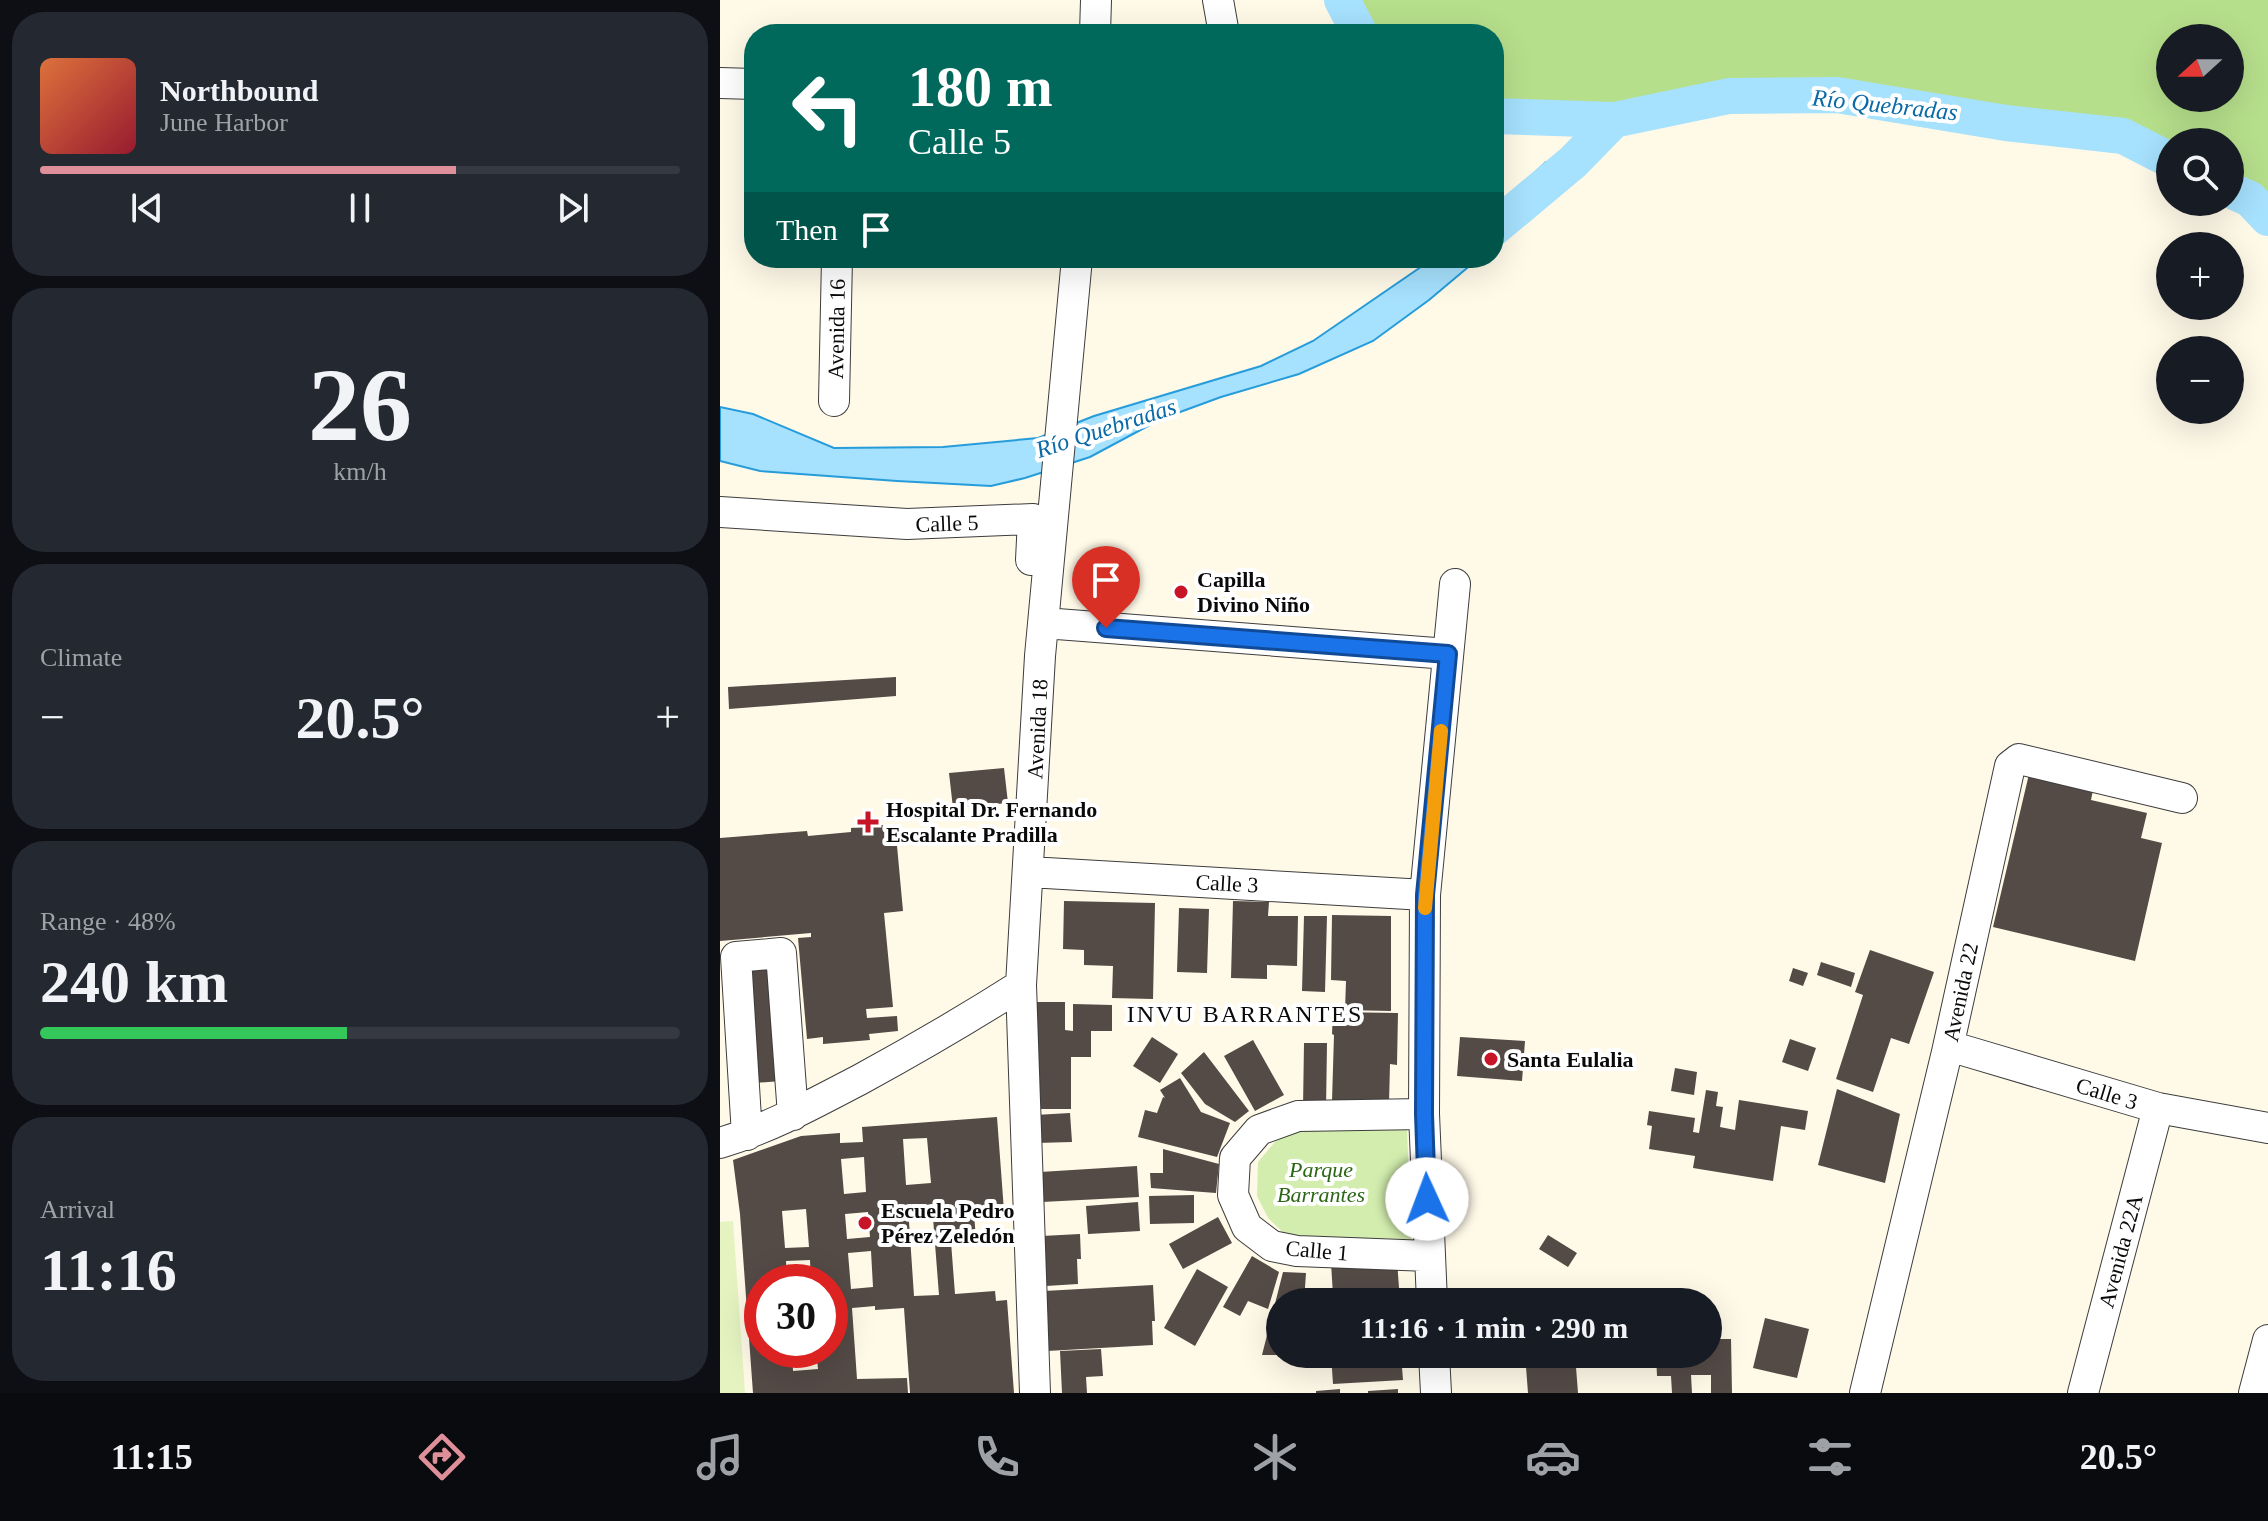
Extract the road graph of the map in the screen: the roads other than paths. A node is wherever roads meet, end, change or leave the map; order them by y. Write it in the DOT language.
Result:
graph roads {
  1 [pos="1096,0"];
  2 [pos="1218,0"];
  3 [pos="1095,24"];
  4 [pos="1222,24"];
  5 [pos="720,83"];
  6 [pos="744,84"];
  7 [pos="837,268"];
  8 [pos="1076,268"];
  9 [pos="834,401"];
  10 [pos="720,512"];
  11 [pos="1455,584"];
  12 [pos="1044,623"];
  13 [pos="1448,654"];
  14 [pos="1040,656"];
  15 [pos="2182,798"];
  16 [pos="1029,872"];
  17 [pos="1425,895"];
  18 [pos="1021,985"];
  19 [pos="1949,1046"];
  20 [pos="2158,1108"];
  21 [pos="1424,1114"];
  22 [pos="793,1115"];
  23 [pos="2268,1128"];
  24 [pos="733,1139"];
  25 [pos="1429,1256"];
  26 [pos="1431,1288"];
  27 [pos="2268,1340"];
  28 [pos="1435,1368"];
  29 [pos="1035,1393"];
  30 [pos="1436,1393"];
  31 [pos="1865,1393"];
  32 [pos="2083,1393"];
  33 [pos="2254,1393"];
  1 -- 3 [label="street"];
  2 -- 4 [label="street"];
  5 -- 6 [label="street"];
  7 -- 9 [label="street, Avenida 16"];
  8 -- 12 [label="street, Avenida 18"];
  10 -- 14 [label="street, Calle 5"];
  11 -- 13 [label="street"];
  12 -- 13 [label="street"];
  12 -- 14 [label="street, Avenida 18"];
  13 -- 17 [label="street"];
  14 -- 16 [label="street, Avenida 18"];
  15 -- 19 [label="street, Avenida 22"];
  16 -- 17 [label="street, Calle 3"];
  16 -- 18 [label="street, Avenida 18"];
  17 -- 21 [label="street"];
  18 -- 22 [label="street"];
  18 -- 29 [label="street, Avenida 18"];
  19 -- 20 [label="street, Calle 3"];
  19 -- 31 [label="street, Avenida 22"];
  20 -- 23 [label="street, Calle 3"];
  20 -- 32 [label="street, Avenida 22A"];
  21 -- 25 [label="street"];
  21 -- 25 [label="street, Calle 1"];
  22 -- 24 [label="street"];
  22 -- 24 [label="street"];
  25 -- 26 [label="street"];
  27 -- 33 [label="street"];
  28 -- 30 [label="street"];
}
